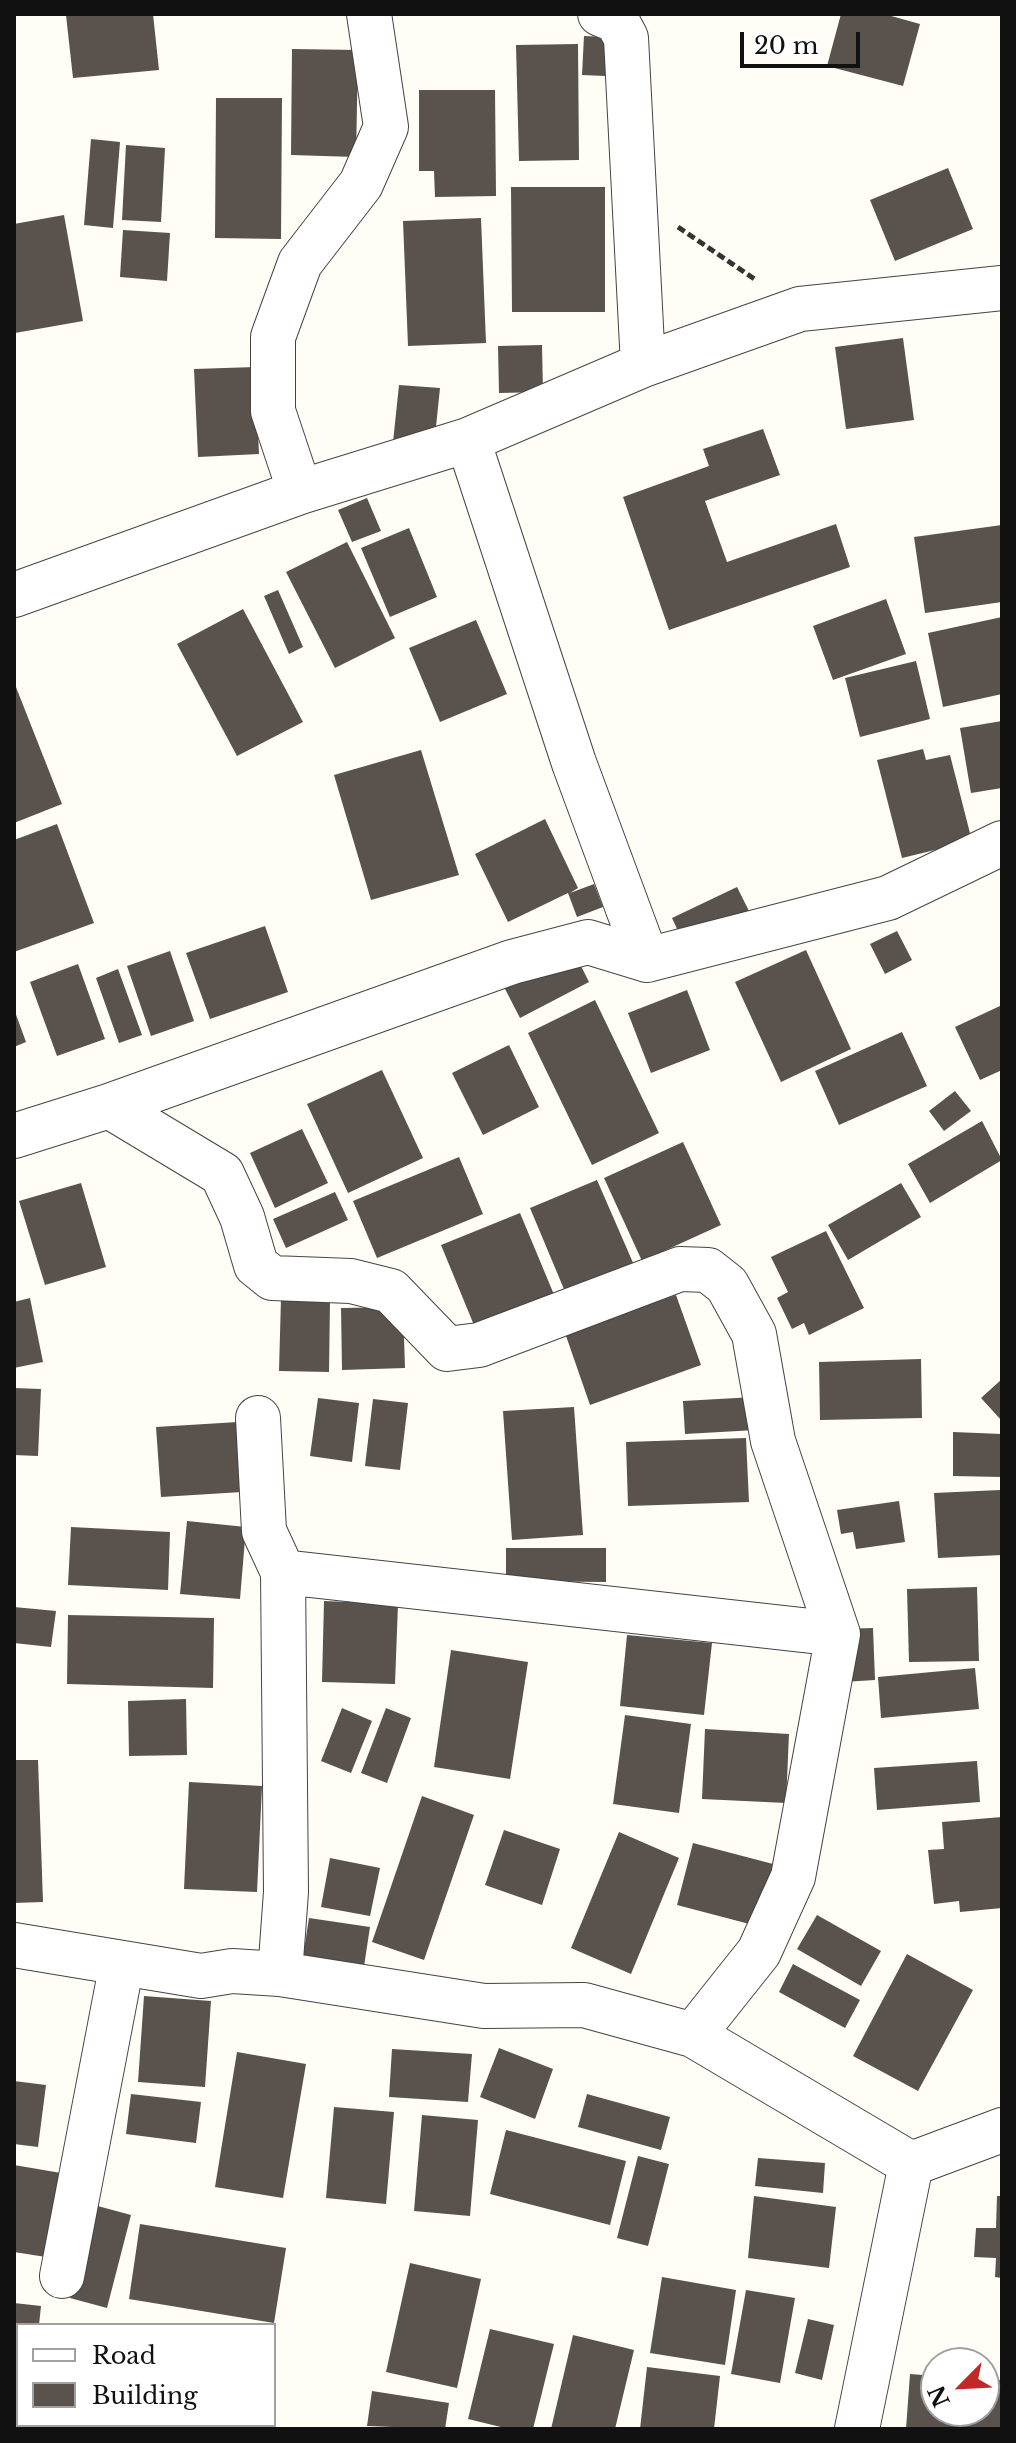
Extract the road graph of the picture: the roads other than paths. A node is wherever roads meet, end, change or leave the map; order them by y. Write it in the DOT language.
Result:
graph roads {
  1 [pos="369,14"];
  2 [pos="600,14"];
  3 [pos="1002,288"];
  4 [pos="643,365"];
  5 [pos="468,440"];
  6 [pos="300,492"];
  7 [pos="14,595"];
  8 [pos="1002,843"];
  9 [pos="647,960"];
  10 [pos="109,1106"];
  11 [pos="14,1136"];
  12 [pos="258,1418"];
  13 [pos="283,1572"];
  14 [pos="838,1634"];
  15 [pos="14,1945"];
  16 [pos="122,1963"];
  17 [pos="280,1974"];
  18 [pos="693,2035"];
  19 [pos="1002,2130"];
  20 [pos="911,2164"];
  21 [pos="62,2276"];
  22 [pos="857,2429"];
  1 -- 6 [label="street"];
  2 -- 4 [label="street"];
  3 -- 4 [label="street"];
  4 -- 5 [label="street"];
  5 -- 6 [label="street"];
  5 -- 9 [label="street"];
  6 -- 7 [label="street"];
  8 -- 9 [label="street"];
  9 -- 10 [label="street"];
  10 -- 11 [label="street"];
  10 -- 14 [label="street"];
  12 -- 13 [label="street"];
  13 -- 14 [label="street"];
  13 -- 17 [label="street"];
  14 -- 18 [label="street"];
  15 -- 16 [label="street"];
  16 -- 17 [label="street"];
  16 -- 21 [label="street"];
  17 -- 18 [label="street"];
  18 -- 20 [label="street"];
  19 -- 20 [label="street"];
  20 -- 22 [label="street"];
}
